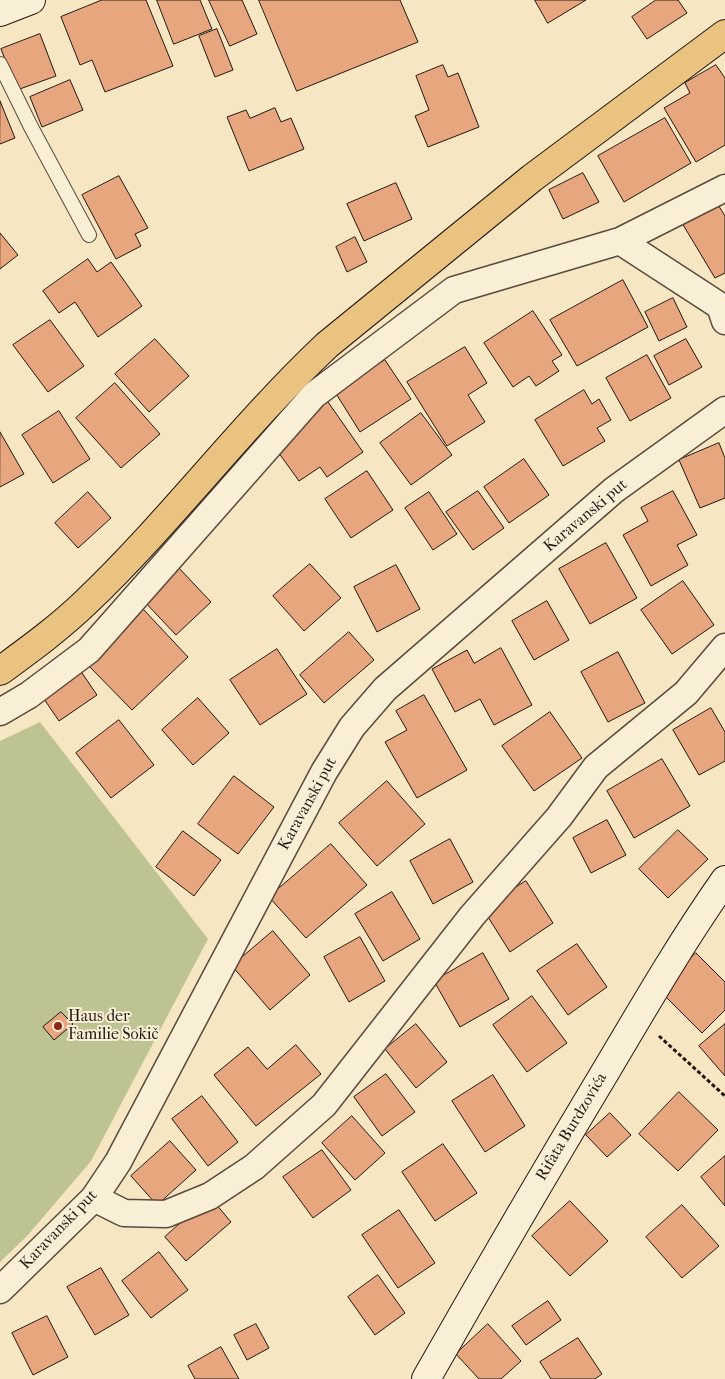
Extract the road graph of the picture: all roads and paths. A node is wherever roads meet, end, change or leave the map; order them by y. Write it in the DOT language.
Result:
graph roads {
  1 [pos="32,0"];
  2 [pos="0,12"];
  3 [pos="725,34"];
  4 [pos="0,64"];
  5 [pos="725,188"];
  6 [pos="89,235"];
  7 [pos="620,242"];
  8 [pos="723,310"];
  9 [pos="725,410"];
  10 [pos="725,647"];
  11 [pos="0,671"];
  12 [pos="0,712"];
  13 [pos="725,880"];
  14 [pos="638,1018"];
  15 [pos="725,1096"];
  16 [pos="94,1198"];
  17 [pos="0,1290"];
  18 [pos="426,1379"];
  1 -- 2 [label="street"];
  3 -- 11 [label="main road"];
  4 -- 6 [label="lane"];
  5 -- 7 [label="street"];
  7 -- 8 [label="street"];
  7 -- 12 [label="street"];
  9 -- 16 [label="street, Karavanski put"];
  10 -- 16 [label="street"];
  13 -- 14 [label="street, Rifata Burdzovića"];
  14 -- 15 [label="path"];
  14 -- 18 [label="street, Rifata Burdzovića"];
  16 -- 17 [label="street, Karavanski put"];
}
